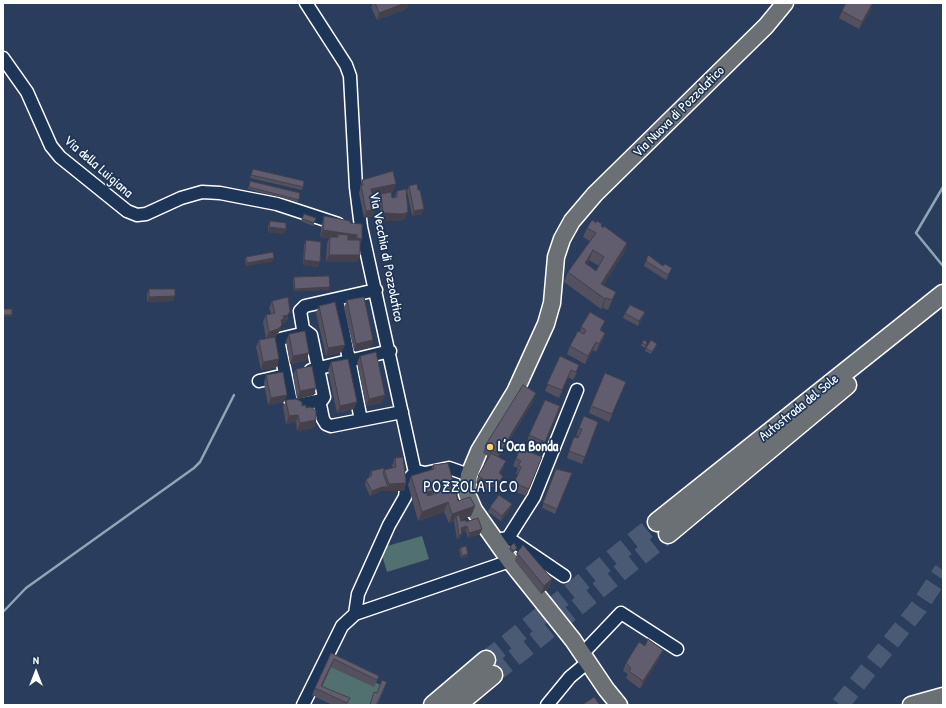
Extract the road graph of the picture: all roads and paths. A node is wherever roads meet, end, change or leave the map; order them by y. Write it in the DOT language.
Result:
graph roads {
  1 [pos="306,3"];
  2 [pos="785,3"];
  3 [pos="3,58"];
  4 [pos="361,227"];
  5 [pos="376,290"];
  6 [pos="943,294"];
  7 [pos="337,299"];
  8 [pos="943,302"];
  9 [pos="303,329"];
  10 [pos="390,351"];
  11 [pos="350,360"];
  12 [pos="318,368"];
  13 [pos="286,374"];
  14 [pos="259,381"];
  15 [pos="578,390"];
  16 [pos="319,400"];
  17 [pos="402,412"];
  18 [pos="361,420"];
  19 [pos="416,472"];
  20 [pos="469,475"];
  21 [pos="503,540"];
  22 [pos="510,561"];
  23 [pos="564,576"];
  24 [pos="355,614"];
  25 [pos="677,649"];
  26 [pos="585,658"];
  27 [pos="943,696"];
  28 [pos="304,705"];
  29 [pos="433,705"];
  30 [pos="458,705"];
  31 [pos="547,705"];
  32 [pos="619,705"];
  33 [pos="911,705"];
  1 -- 4 [label="street, Via Vecchia di Pozzolatico"];
  2 -- 20 [label="main road, Via Nuova di Pozzolatico"];
  3 -- 4 [label="street, Via della Luigiana"];
  4 -- 5 [label="street, Via Vecchia di Pozzolatico"];
  5 -- 7 [label="street"];
  5 -- 10 [label="street, Via Vecchia di Pozzolatico"];
  6 -- 8 [label="highway, Autostrada del Sole"];
  7 -- 9 [label="street"];
  7 -- 11 [label="street"];
  9 -- 12 [label="street"];
  9 -- 13 [label="street"];
  10 -- 11 [label="street"];
  10 -- 17 [label="street, Via Vecchia di Pozzolatico"];
  11 -- 12 [label="street"];
  11 -- 18 [label="street"];
  12 -- 13 [label="street"];
  12 -- 16 [label="street"];
  13 -- 14 [label="street"];
  13 -- 16 [label="street"];
  15 -- 21 [label="street"];
  16 -- 18 [label="street"];
  17 -- 18 [label="street"];
  17 -- 19 [label="street, Via Vecchia di Pozzolatico"];
  19 -- 20 [label="street"];
  19 -- 24 [label="street"];
  20 -- 21 [label="main road, Via Nuova di Pozzolatico"];
  21 -- 22 [label="main road, Via Nuova di Pozzolatico"];
  21 -- 23 [label="street"];
  22 -- 24 [label="street"];
  22 -- 26 [label="main road, Via Nuova di Pozzolatico"];
  24 -- 28 [label="street"];
  25 -- 26 [label="street"];
  26 -- 31 [label="street"];
  26 -- 32 [label="main road, Via Nuova di Pozzolatico"];
  27 -- 33 [label="main road"];
  29 -- 30 [label="highway"];
}
